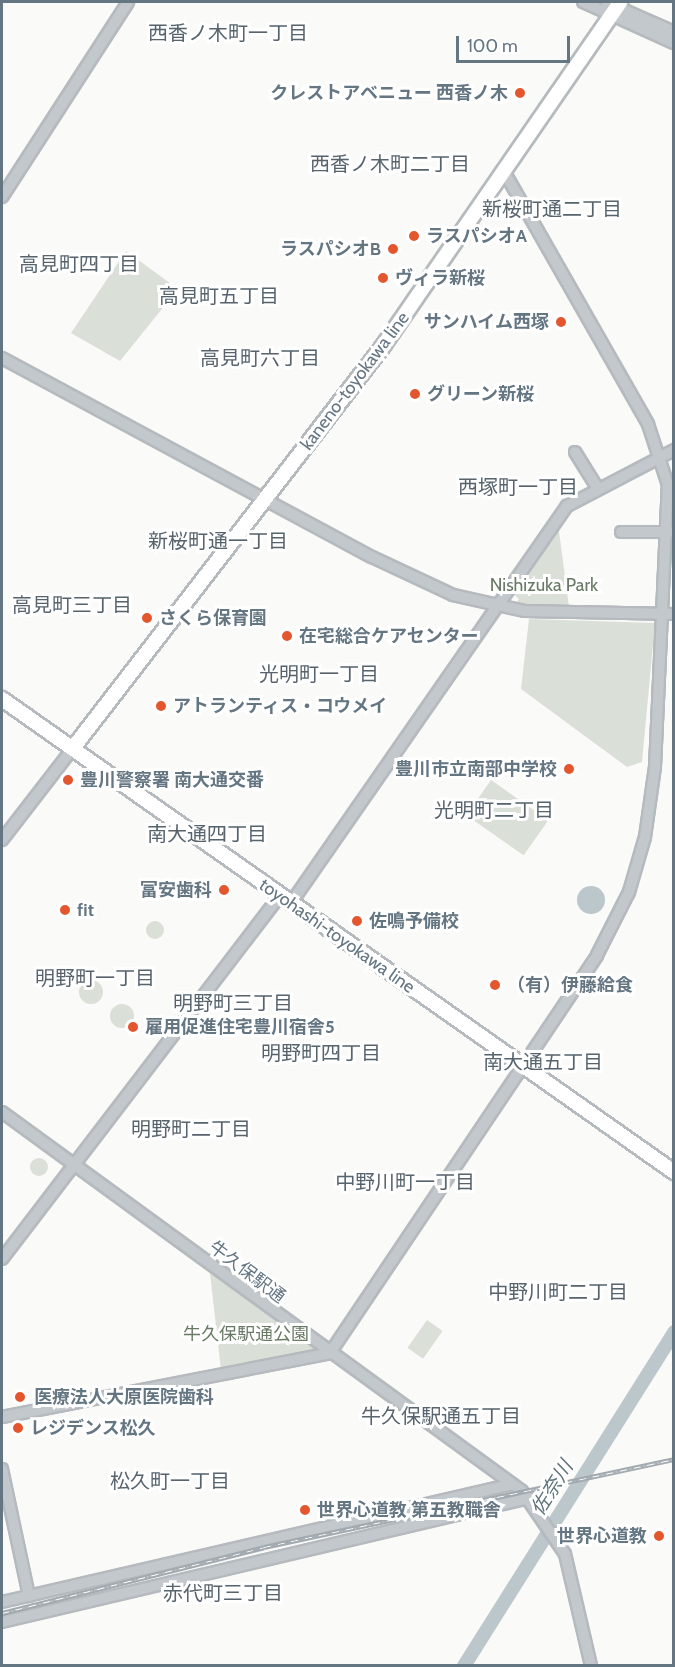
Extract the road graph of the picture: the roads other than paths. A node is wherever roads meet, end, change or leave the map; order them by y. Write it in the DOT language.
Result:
graph roads {
  1 [pos="128,2"];
  2 [pos="583,2"];
  3 [pos="613,6"];
  4 [pos="674,32"];
  5 [pos="674,43"];
  6 [pos="503,170"];
  7 [pos="2,197"];
  8 [pos="2,358"];
  9 [pos="674,450"];
  10 [pos="575,452"];
  11 [pos="661,455"];
  12 [pos="598,489"];
  13 [pos="266,500"];
  14 [pos="621,532"];
  15 [pos="670,532"];
  16 [pos="497,607"];
  17 [pos="669,615"];
  18 [pos="2,699"];
  19 [pos="73,748"];
  20 [pos="2,840"];
  21 [pos="286,900"];
  22 [pos="521,1064"];
  23 [pos="2,1112"];
  24 [pos="74,1166"];
  25 [pos="674,1172"];
  26 [pos="2,1259"];
  27 [pos="330,1353"];
  28 [pos="2,1417"];
  29 [pos="2,1469"];
  30 [pos="513,1484"];
  31 [pos="532,1502"];
  32 [pos="29,1596"];
  33 [pos="2,1602"];
  34 [pos="2,1622"];
  35 [pos="591,1665"];
  1 -- 7 [label="street"];
  2 -- 3 [label="street"];
  3 -- 4 [label="street"];
  3 -- 5 [label="street"];
  3 -- 6 [label="main road, kaneno-toyokawa line"];
  6 -- 11 [label="street"];
  6 -- 13 [label="main road, kaneno-toyokawa line"];
  8 -- 13 [label="street"];
  9 -- 11 [label="street"];
  10 -- 12 [label="street"];
  11 -- 12 [label="street"];
  11 -- 15 [label="street"];
  12 -- 16 [label="street"];
  13 -- 16 [label="street"];
  13 -- 19 [label="main road, kaneno-toyokawa line"];
  14 -- 15 [label="street"];
  15 -- 17 [label="street"];
  16 -- 17 [label="street"];
  16 -- 21 [label="street"];
  17 -- 22 [label="street"];
  18 -- 19 [label="main road, toyohashi-toyokawa line"];
  19 -- 20 [label="street"];
  19 -- 21 [label="main road, toyohashi-toyokawa line"];
  21 -- 22 [label="main road, toyohashi-toyokawa line"];
  21 -- 24 [label="street"];
  22 -- 25 [label="main road, toyohashi-toyokawa line"];
  22 -- 27 [label="street"];
  23 -- 24 [label="street, 牛久保駅通"];
  24 -- 26 [label="street"];
  24 -- 27 [label="street, 牛久保駅通"];
  27 -- 28 [label="street"];
  27 -- 30 [label="street, 牛久保駅通"];
  29 -- 32 [label="street"];
  30 -- 31 [label="street, 牛久保駅通"];
  30 -- 32 [label="street"];
  31 -- 34 [label="street"];
  31 -- 35 [label="street, 牛久保駅通"];
  32 -- 33 [label="street"];
}
